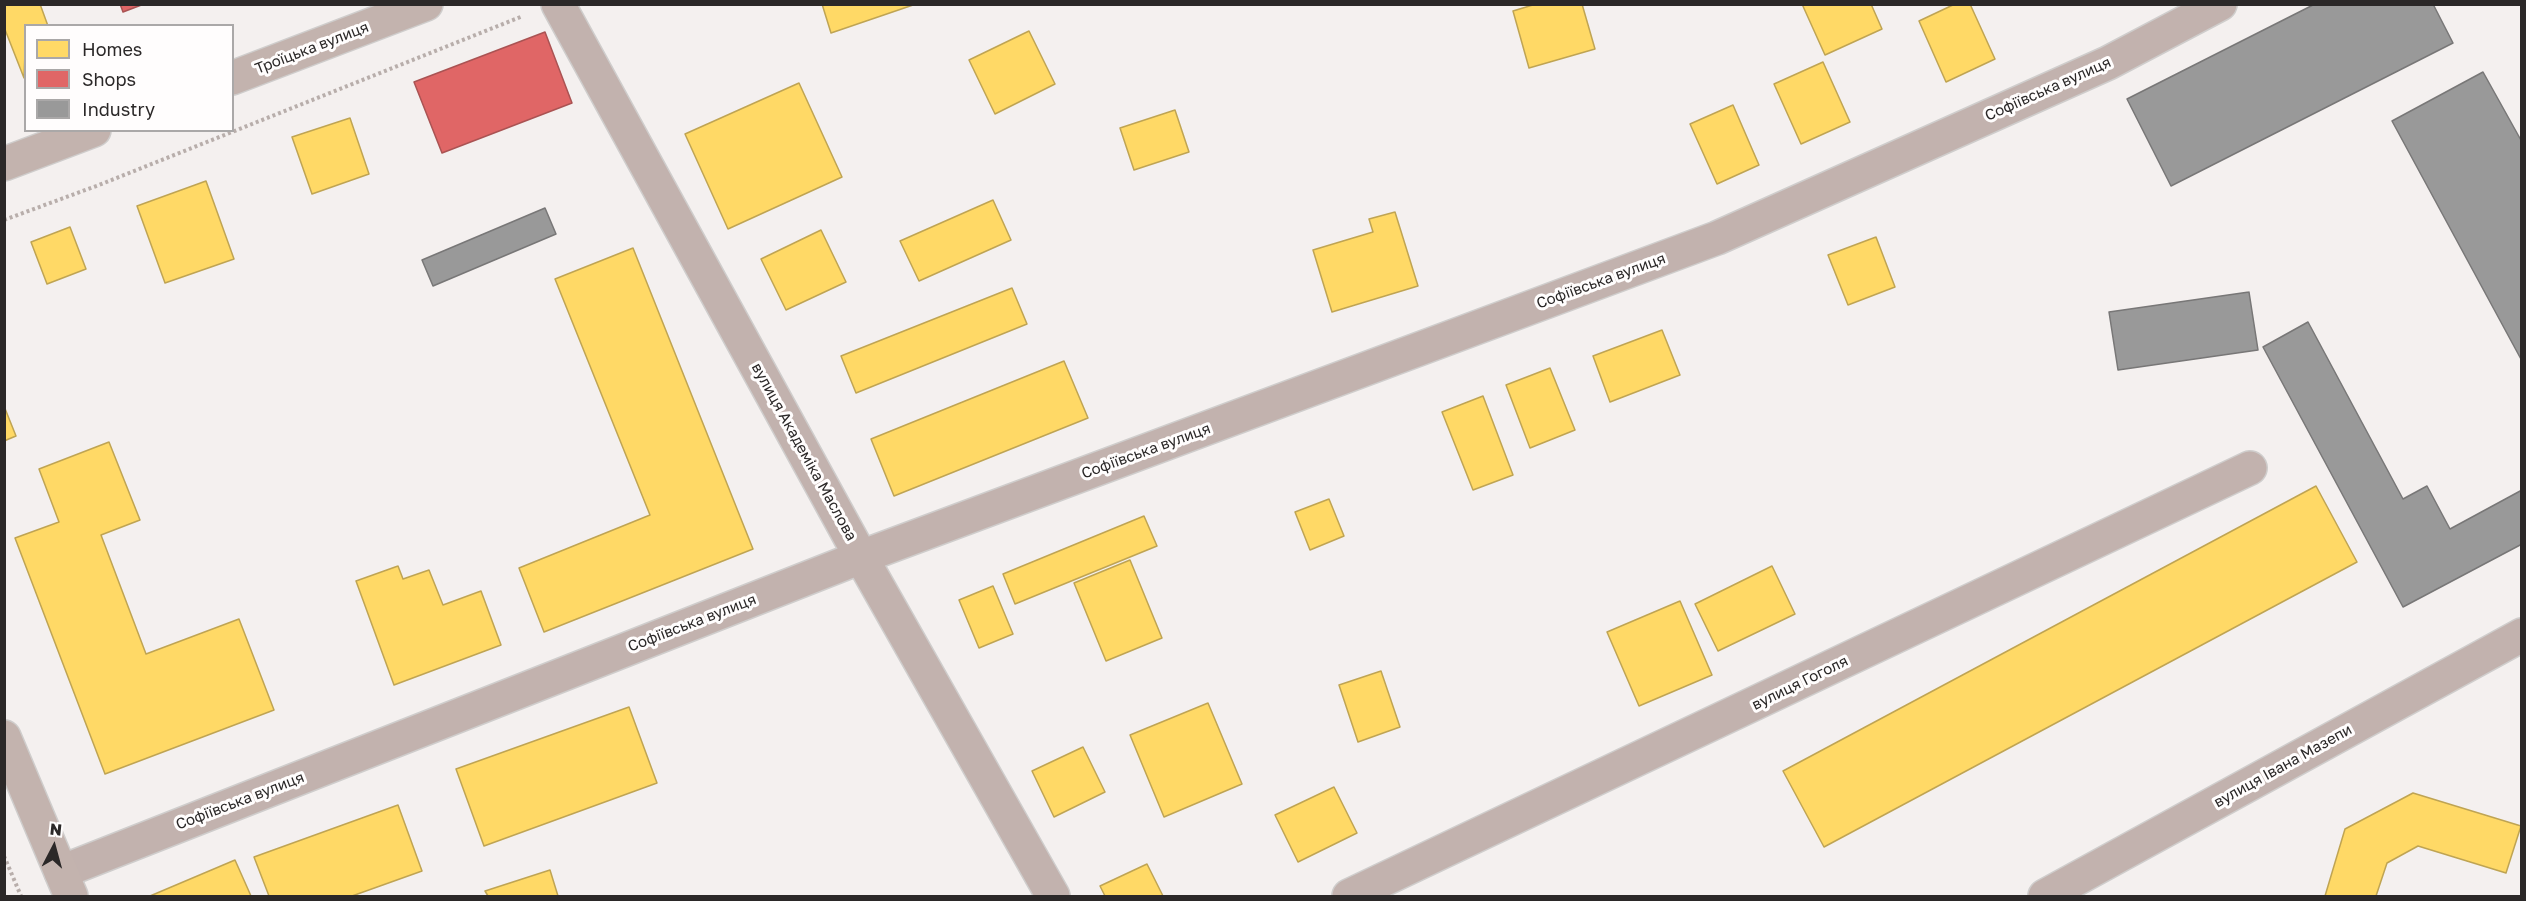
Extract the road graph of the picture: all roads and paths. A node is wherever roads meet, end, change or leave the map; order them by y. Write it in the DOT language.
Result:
graph roads {
  1 [pos="426,4"];
  2 [pos="2220,4"];
  3 [pos="544,9"];
  4 [pos="234,77"];
  5 [pos="89,132"];
  6 [pos="233,132"];
  7 [pos="234,132"];
  8 [pos="4,164"];
  9 [pos="4,220"];
  10 [pos="2250,468"];
  11 [pos="861,557"];
  12 [pos="2522,635"];
  13 [pos="4,738"];
  14 [pos="4,856"];
  15 [pos="66,884"];
  16 [pos="21,897"];
  17 [pos="1053,897"];
  18 [pos="1349,897"];
  19 [pos="2045,897"];
  1 -- 4 [label="main road, Троїцька вулиця"];
  2 -- 11 [label="street, Софіївська вулиця"];
  3 -- 7 [label="path"];
  3 -- 11 [label="street, вулиця Академіка Маслова"];
  5 -- 8 [label="main road"];
  6 -- 9 [label="path"];
  10 -- 18 [label="street, вулиця Гоголя"];
  11 -- 15 [label="street, Софіївська вулиця"];
  11 -- 17 [label="street, вулиця Академіка Маслова"];
  12 -- 19 [label="street, вулиця Івана Мазепи"];
  13 -- 15 [label="main road"];
  14 -- 16 [label="path"];
}
